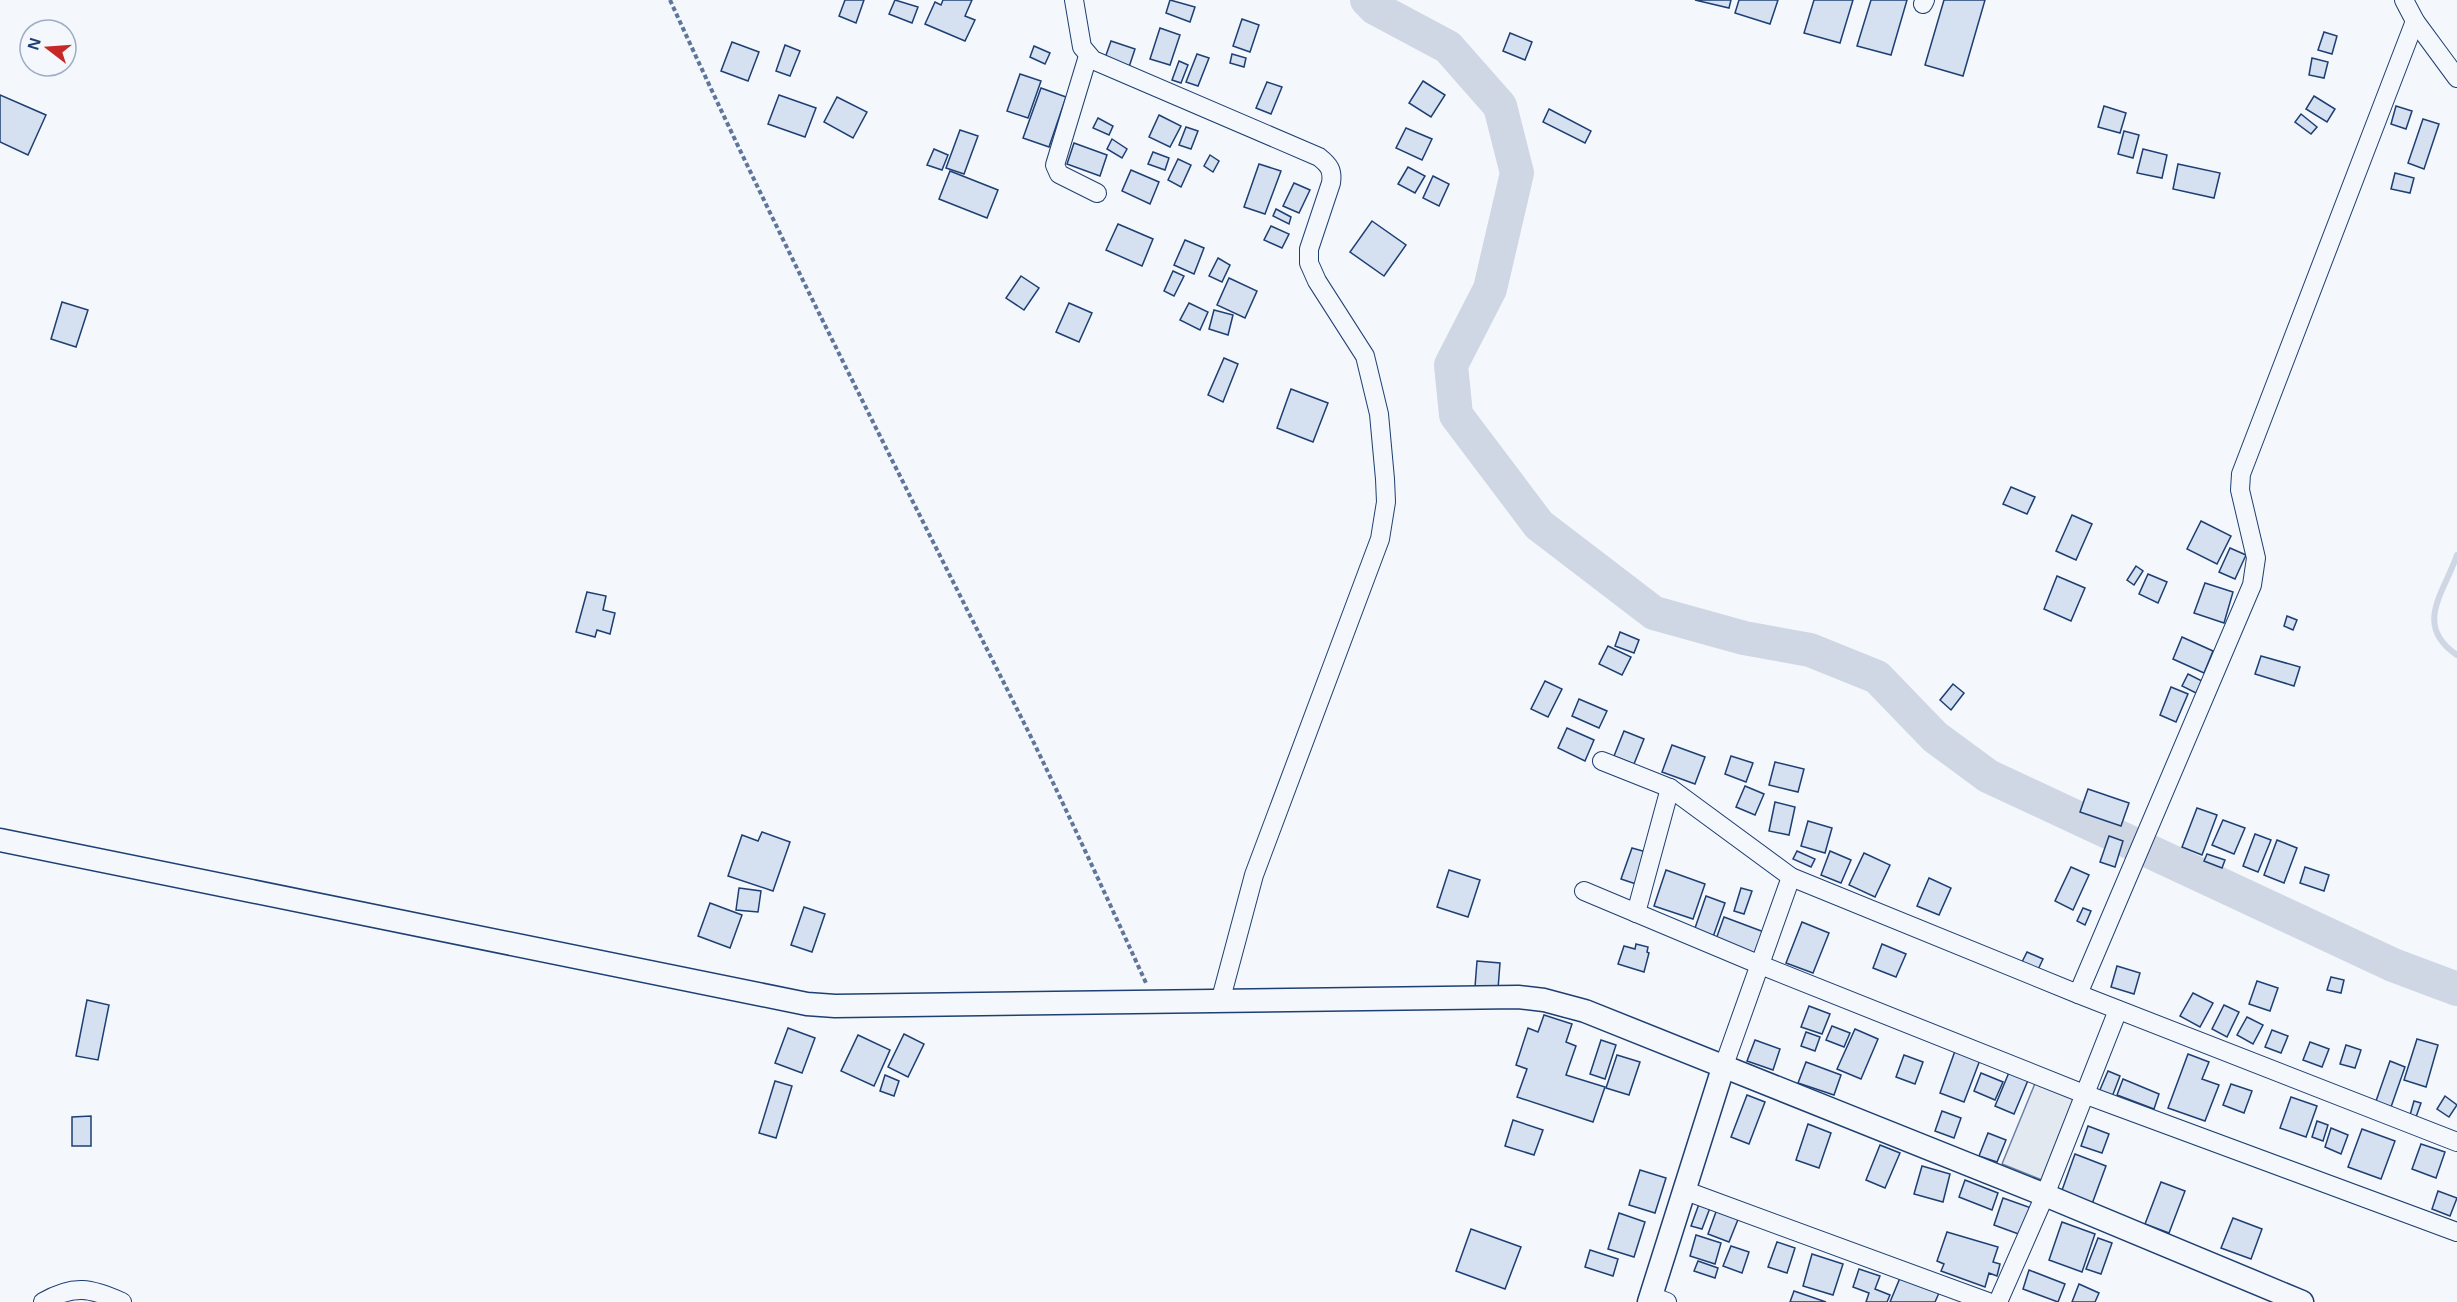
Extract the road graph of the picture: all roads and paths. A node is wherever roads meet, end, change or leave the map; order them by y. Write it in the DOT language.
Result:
graph roads {
  1 [pos="670,0"];
  2 [pos="1074,0"];
  3 [pos="2404,0"];
  4 [pos="2415,21"];
  5 [pos="1088,57"];
  6 [pos="2457,78"];
  7 [pos="1097,193"];
  8 [pos="1602,761"];
  9 [pos="1670,788"];
  10 [pos="0,840"];
  11 [pos="1791,876"];
  12 [pos="1584,891"];
  13 [pos="1636,913"];
  14 [pos="1758,964"];
  15 [pos="2078,994"];
  16 [pos="1220,1002"];
  17 [pos="1156,1003"];
  18 [pos="2118,1010"];
  19 [pos="1724,1068"];
  20 [pos="2084,1094"];
  21 [pos="2457,1142"];
  22 [pos="1686,1191"];
  23 [pos="2044,1195"];
  24 [pos="2457,1232"];
  25 [pos="1655,1300"];
  26 [pos="43,1302"];
  27 [pos="122,1302"];
  28 [pos="1988,1302"];
  29 [pos="1998,1302"];
  30 [pos="2302,1302"];
  1 -- 17 [label="path"];
  2 -- 5 [label="street"];
  3 -- 4 [label="street"];
  4 -- 6 [label="street"];
  4 -- 15 [label="street"];
  5 -- 7 [label="street"];
  5 -- 16 [label="street"];
  8 -- 9 [label="street"];
  9 -- 11 [label="street"];
  9 -- 13 [label="street"];
  10 -- 17 [label="street"];
  11 -- 14 [label="street"];
  11 -- 15 [label="street"];
  12 -- 13 [label="street"];
  13 -- 14 [label="street"];
  14 -- 19 [label="street"];
  14 -- 20 [label="street"];
  15 -- 18 [label="street"];
  16 -- 17 [label="street"];
  16 -- 19 [label="street"];
  18 -- 20 [label="street"];
  18 -- 21 [label="street"];
  19 -- 22 [label="street"];
  19 -- 23 [label="street"];
  20 -- 23 [label="street"];
  20 -- 24 [label="street"];
  22 -- 25 [label="street"];
  22 -- 28 [label="street"];
  23 -- 29 [label="street"];
  23 -- 30 [label="street"];
  26 -- 27 [label="street"];
}
